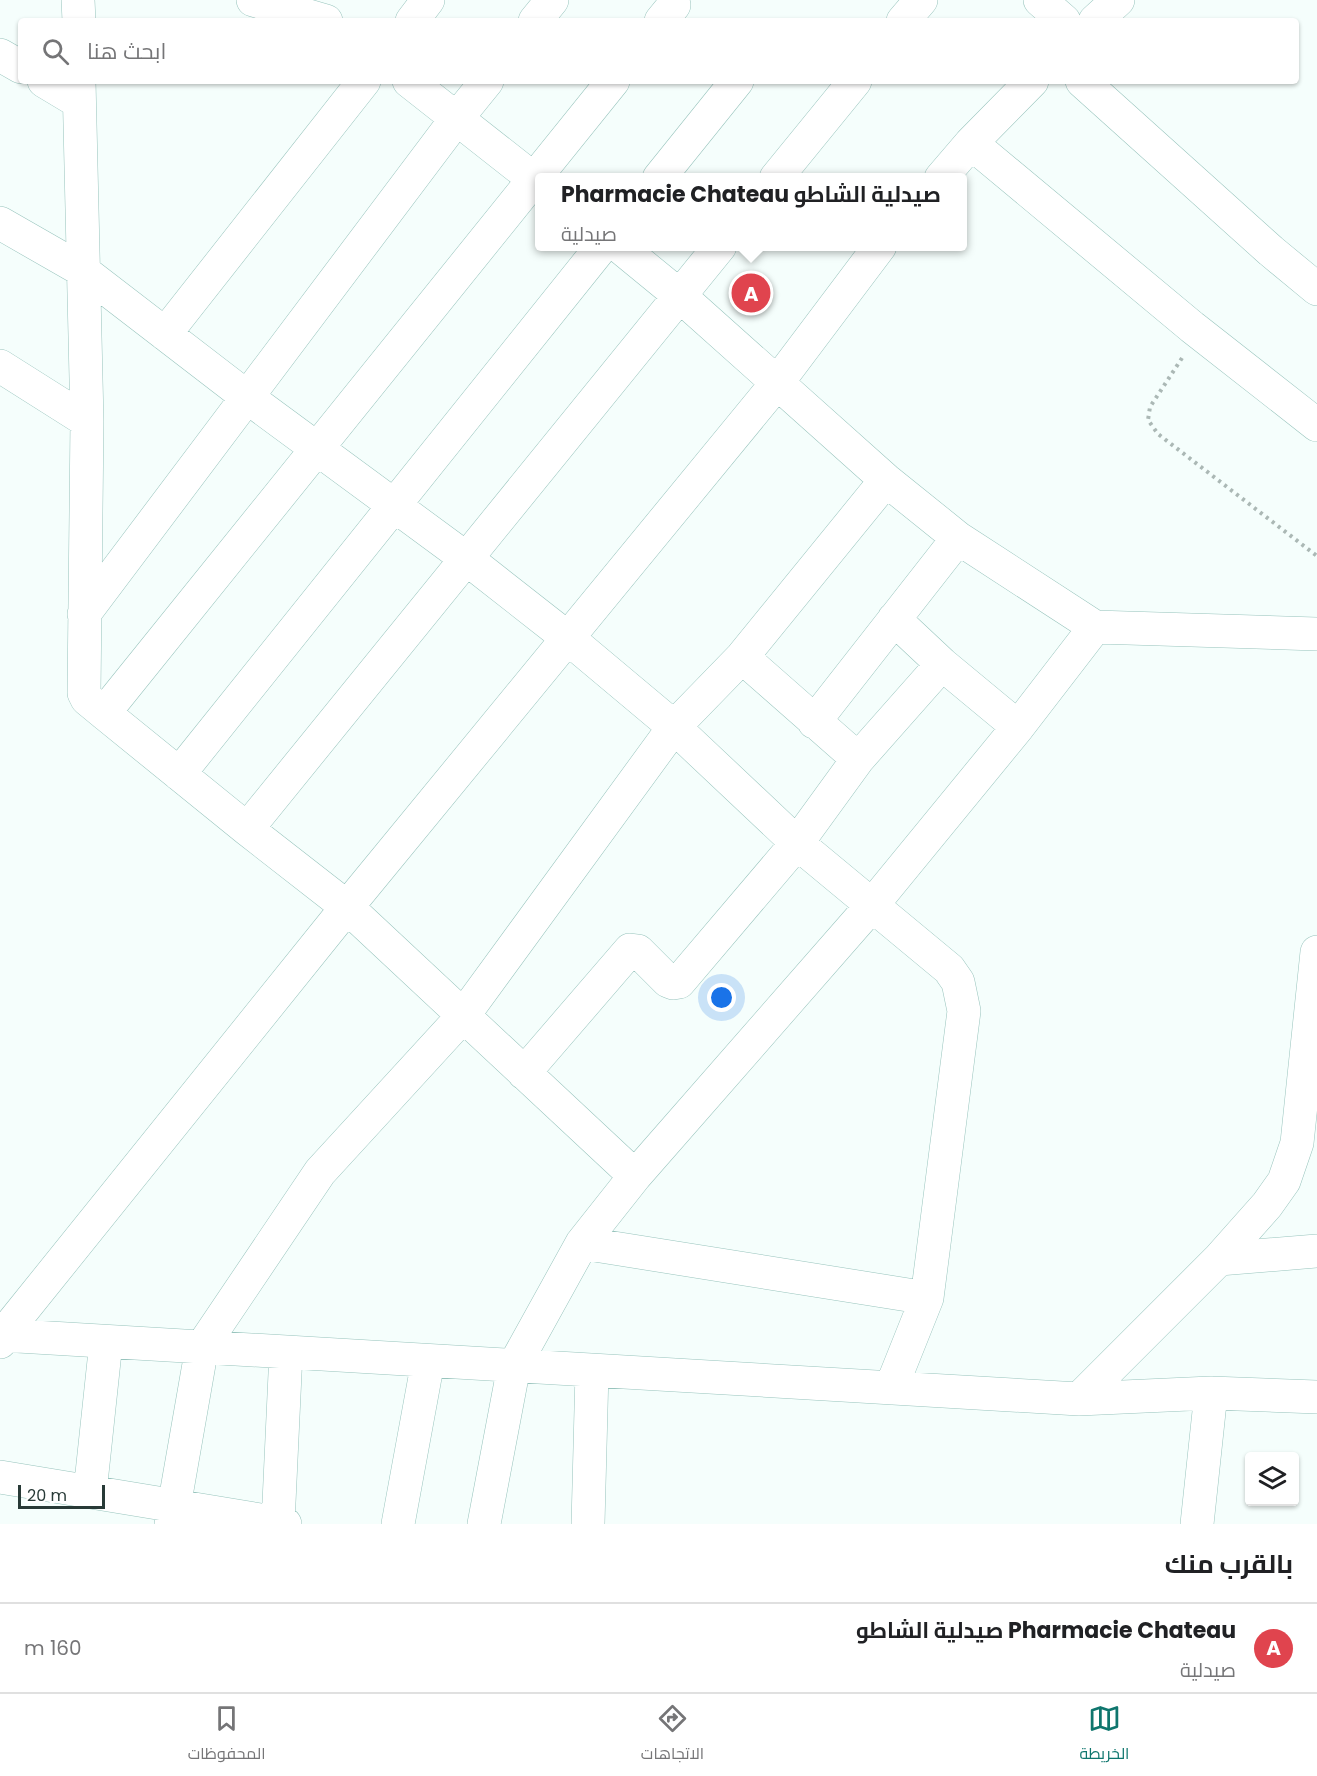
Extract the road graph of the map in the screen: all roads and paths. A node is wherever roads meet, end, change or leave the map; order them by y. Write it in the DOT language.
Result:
graph roads {
  1 [pos="78,0"];
  2 [pos="254,0"];
  3 [pos="428,0"];
  4 [pos="552,0"];
  5 [pos="921,0"];
  6 [pos="1040,0"];
  7 [pos="1118,0"];
  8 [pos="79,18"];
  9 [pos="316,18"];
  10 [pos="414,18"];
  11 [pos="537,18"];
  12 [pos="906,18"];
  13 [pos="1061,18"];
  14 [pos="1098,18"];
  15 [pos="0,55"];
  16 [pos="18,65"];
  17 [pos="54,84"];
  18 [pos="362,84"];
  19 [pos="413,84"];
  20 [pos="484,84"];
  21 [pos="611,84"];
  22 [pos="735,84"];
  23 [pos="853,84"];
  24 [pos="1029,84"];
  25 [pos="1085,84"];
  26 [pos="79,92"];
  27 [pos="456,118"];
  28 [pos="971,143"];
  29 [pos="544,173"];
  30 [pos="661,173"];
  31 [pos="779,173"];
  32 [pos="945,173"];
  33 [pos="535,180"];
  34 [pos="535,184"];
  35 [pos="0,223"];
  36 [pos="598,251"];
  37 [pos="625,251"];
  38 [pos="716,251"];
  39 [pos="876,251"];
  40 [pos="82,270"];
  41 [pos="1317,290"];
  42 [pos="680,296"];
  43 [pos="1199,332"];
  44 [pos="165,334"];
  45 [pos="5,380"];
  46 [pos="777,383"];
  47 [pos="247,397"];
  48 [pos="87,421"];
  49 [pos="1317,425"];
  50 [pos="317,449"];
  51 [pos="886,480"];
  52 [pos="394,506"];
  53 [pos="958,538"];
  54 [pos="1317,556"];
  55 [pos="467,559"];
  56 [pos="84,614"];
  57 [pos="894,619"];
  58 [pos="1095,627"];
  59 [pos="1317,634"];
  60 [pos="569,639"];
  61 [pos="742,657"];
  62 [pos="942,664"];
  63 [pos="104,713"];
  64 [pos="814,722"];
  65 [pos="674,727"];
  66 [pos="1017,727"];
  67 [pos="858,759"];
  68 [pos="179,774"];
  69 [pos="247,829"];
  70 [pos="797,843"];
  71 [pos="873,904"];
  72 [pos="347,907"];
  73 [pos="1317,952"];
  74 [pos="463,1016"];
  75 [pos="524,1073"];
  76 [pos="635,1176"];
  77 [pos="582,1243"];
  78 [pos="1317,1251"];
  79 [pos="1218,1259"];
  80 [pos="927,1298"];
  81 [pos="1,1338"];
  82 [pos="106,1342"];
  83 [pos="202,1347"];
  84 [pos="286,1352"];
  85 [pos="428,1361"];
  86 [pos="514,1366"];
  87 [pos="592,1371"];
  88 [pos="891,1388"];
  89 [pos="1211,1393"];
  90 [pos="1317,1397"];
  91 [pos="1079,1399"];
  92 [pos="0,1477"];
  93 [pos="90,1492"];
  94 [pos="172,1515"];
  95 [pos="280,1524"];
  96 [pos="398,1524"];
  97 [pos="484,1524"];
  98 [pos="588,1524"];
  99 [pos="1197,1524"];
  1 -- 8 [label="street"];
  2 -- 9 [label="street"];
  3 -- 10 [label="street"];
  4 -- 11 [label="street"];
  5 -- 12 [label="street"];
  6 -- 13 [label="street"];
  7 -- 14 [label="street"];
  15 -- 16 [label="street"];
  17 -- 26 [label="street"];
  18 -- 44 [label="street"];
  19 -- 27 [label="street"];
  20 -- 27 [label="street"];
  21 -- 29 [label="street"];
  22 -- 30 [label="street"];
  23 -- 31 [label="street"];
  24 -- 28 [label="street"];
  25 -- 41 [label="street"];
  26 -- 40 [label="street"];
  27 -- 33 [label="street"];
  27 -- 47 [label="street"];
  28 -- 32 [label="street"];
  28 -- 43 [label="street"];
  34 -- 50 [label="street"];
  35 -- 40 [label="street"];
  36 -- 52 [label="street"];
  37 -- 42 [label="street"];
  38 -- 42 [label="street"];
  39 -- 46 [label="street"];
  40 -- 44 [label="street"];
  40 -- 48 [label="street"];
  42 -- 46 [label="street"];
  42 -- 55 [label="street"];
  43 -- 49 [label="street"];
  43 -- 54 [label="path"];
  44 -- 47 [label="street"];
  45 -- 48 [label="street"];
  46 -- 51 [label="street"];
  46 -- 60 [label="street"];
  47 -- 50 [label="street"];
  47 -- 56 [label="street"];
  48 -- 56 [label="street"];
  50 -- 52 [label="street"];
  50 -- 63 [label="street"];
  51 -- 53 [label="street"];
  51 -- 61 [label="street"];
  52 -- 55 [label="street"];
  52 -- 68 [label="street"];
  53 -- 57 [label="street"];
  53 -- 58 [label="street"];
  55 -- 60 [label="street"];
  55 -- 69 [label="street"];
  56 -- 63 [label="street"];
  57 -- 62 [label="street"];
  57 -- 64 [label="street"];
  58 -- 59 [label="street"];
  58 -- 66 [label="street"];
  60 -- 65 [label="street"];
  60 -- 72 [label="street"];
  61 -- 64 [label="street"];
  61 -- 65 [label="street"];
  62 -- 66 [label="street"];
  62 -- 67 [label="street"];
  63 -- 68 [label="street"];
  64 -- 67 [label="street"];
  65 -- 70 [label="street"];
  65 -- 74 [label="street"];
  66 -- 71 [label="street"];
  67 -- 70 [label="street"];
  68 -- 69 [label="street"];
  69 -- 72 [label="street"];
  70 -- 71 [label="street"];
  70 -- 75 [label="street"];
  71 -- 76 [label="street"];
  71 -- 80 [label="street"];
  72 -- 74 [label="street"];
  72 -- 81 [label="street"];
  73 -- 79 [label="street"];
  74 -- 75 [label="street"];
  74 -- 83 [label="street"];
  75 -- 76 [label="street"];
  76 -- 77 [label="street"];
  77 -- 80 [label="street"];
  77 -- 86 [label="street"];
  78 -- 79 [label="street"];
  79 -- 91 [label="street"];
  80 -- 88 [label="street"];
  81 -- 82 [label="street"];
  82 -- 83 [label="street"];
  82 -- 93 [label="street"];
  83 -- 84 [label="street"];
  83 -- 94 [label="street"];
  84 -- 85 [label="street"];
  84 -- 95 [label="street"];
  85 -- 86 [label="street"];
  85 -- 96 [label="street"];
  86 -- 87 [label="street"];
  86 -- 97 [label="street"];
  87 -- 88 [label="street"];
  87 -- 98 [label="street"];
  88 -- 91 [label="street"];
  89 -- 90 [label="street"];
  89 -- 91 [label="street"];
  89 -- 99 [label="street"];
  92 -- 93 [label="street"];
  93 -- 94 [label="street"];
  94 -- 95 [label="street"];
}
